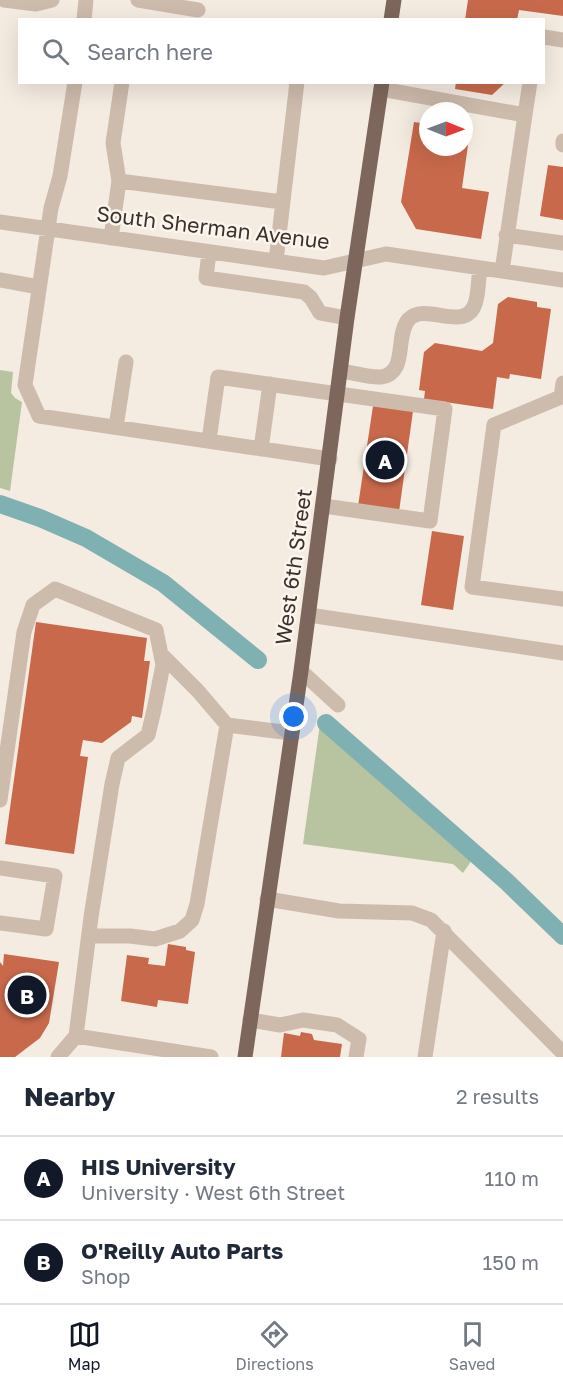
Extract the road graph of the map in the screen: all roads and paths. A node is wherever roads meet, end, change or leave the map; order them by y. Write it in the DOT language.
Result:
graph roads {
  1 [pos="4,0"];
  2 [pos="51,0"];
  3 [pos="86,0"];
  4 [pos="138,0"];
  5 [pos="394,0"];
  6 [pos="198,10"];
  7 [pos="84,18"];
  8 [pos="391,18"];
  9 [pos="545,37"];
  10 [pos="563,40"];
  11 [pos="75,84"];
  12 [pos="122,84"];
  13 [pos="297,84"];
  14 [pos="530,84"];
  15 [pos="381,86"];
  16 [pos="525,115"];
  17 [pos="119,181"];
  18 [pos="282,202"];
  19 [pos="0,222"];
  20 [pos="48,229"];
  21 [pos="507,235"];
  22 [pos="111,237"];
  23 [pos="563,243"];
  24 [pos="209,252"];
  25 [pos="276,261"];
  26 [pos="356,261"];
  27 [pos="480,268"];
  28 [pos="502,271"];
  29 [pos="0,280"];
  30 [pos="563,280"];
  31 [pos="39,287"];
  32 [pos="347,318"];
  33 [pos="126,362"];
  34 [pos="340,371"];
  35 [pos="563,383"];
  36 [pos="270,384"];
  37 [pos="337,394"];
  38 [pos="116,427"];
  39 [pos="209,441"];
  40 [pos="261,449"];
  41 [pos="330,459"];
  42 [pos="324,506"];
  43 [pos="563,599"];
  44 [pos="309,615"];
  45 [pos="563,653"];
  46 [pos="162,655"];
  47 [pos="301,671"];
  48 [pos="338,705"];
  49 [pos="226,725"];
  50 [pos="291,733"];
  51 [pos="0,800"];
  52 [pos="0,868"];
  53 [pos="267,899"];
  54 [pos="0,923"];
  55 [pos="444,931"];
  56 [pos="89,936"];
  57 [pos="250,1020"];
  58 [pos="280,1025"];
  59 [pos="76,1036"];
  60 [pos="563,1053"];
  61 [pos="58,1057"];
  62 [pos="211,1057"];
  63 [pos="245,1057"];
  64 [pos="348,1057"];
  65 [pos="356,1057"];
  66 [pos="425,1057"];
  1 -- 2 [label="street"];
  3 -- 7 [label="street"];
  4 -- 6 [label="street"];
  5 -- 8 [label="main road"];
  9 -- 10 [label="street"];
  11 -- 20 [label="street"];
  12 -- 17 [label="street"];
  13 -- 18 [label="street"];
  14 -- 16 [label="street"];
  15 -- 16 [label="street"];
  15 -- 26 [label="main road, West 6th Street"];
  16 -- 21 [label="street"];
  17 -- 18 [label="street"];
  17 -- 22 [label="street"];
  18 -- 25 [label="street"];
  19 -- 20 [label="street, South Sherman Avenue"];
  20 -- 22 [label="street, South Sherman Avenue"];
  20 -- 31 [label="street"];
  21 -- 23 [label="street"];
  21 -- 28 [label="street"];
  22 -- 24 [label="street, South Sherman Avenue"];
  24 -- 25 [label="street, South Sherman Avenue"];
  24 -- 32 [label="street"];
  25 -- 26 [label="street, South Sherman Avenue"];
  26 -- 27 [label="street, South Sherman Avenue"];
  26 -- 32 [label="main road, West 6th Street"];
  27 -- 28 [label="street, South Sherman Avenue"];
  27 -- 34 [label="street"];
  28 -- 30 [label="street, South Sherman Avenue"];
  29 -- 31 [label="street"];
  31 -- 38 [label="street"];
  32 -- 34 [label="main road, West 6th Street"];
  33 -- 38 [label="street"];
  34 -- 37 [label="main road, West 6th Street"];
  35 -- 43 [label="street"];
  36 -- 37 [label="street"];
  36 -- 39 [label="street"];
  36 -- 40 [label="street"];
  37 -- 41 [label="main road, West 6th Street"];
  37 -- 42 [label="street"];
  38 -- 39 [label="street"];
  39 -- 40 [label="street"];
  40 -- 41 [label="street"];
  41 -- 42 [label="main road, West 6th Street"];
  42 -- 44 [label="main road, West 6th Street"];
  44 -- 45 [label="street"];
  44 -- 47 [label="main road, West 6th Street"];
  46 -- 49 [label="street"];
  46 -- 51 [label="street"];
  46 -- 56 [label="street"];
  47 -- 48 [label="street"];
  47 -- 50 [label="main road, West 6th Street"];
  49 -- 50 [label="street"];
  49 -- 56 [label="street"];
  50 -- 53 [label="main road, West 6th Street"];
  52 -- 54 [label="street"];
  53 -- 55 [label="street"];
  53 -- 57 [label="main road, West 6th Street"];
  55 -- 60 [label="street"];
  55 -- 66 [label="street"];
  56 -- 59 [label="street"];
  57 -- 58 [label="street"];
  57 -- 63 [label="main road, West 6th Street"];
  58 -- 64 [label="street"];
  58 -- 65 [label="street"];
  59 -- 61 [label="street"];
  59 -- 62 [label="street"];
}
